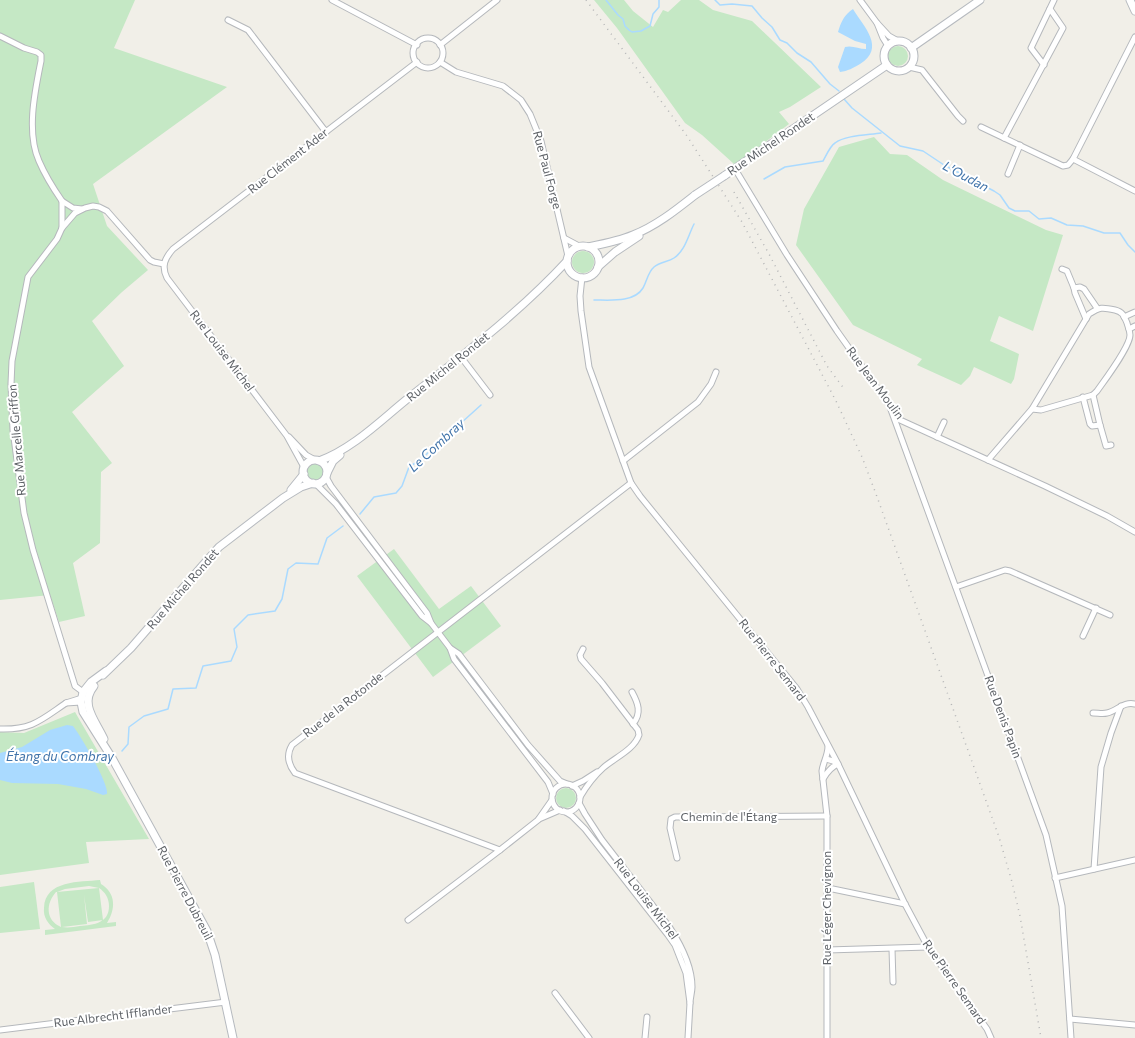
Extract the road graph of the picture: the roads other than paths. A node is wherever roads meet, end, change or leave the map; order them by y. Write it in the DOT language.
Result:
graph roads {
  1 [pos="332,0"];
  2 [pos="497,0"];
  3 [pos="860,0"];
  4 [pos="980,0"];
  5 [pos="1054,0"];
  6 [pos="1130,0"];
  7 [pos="1050,9"];
  8 [pos="1135,11"];
  9 [pos="228,20"];
  10 [pos="877,23"];
  11 [pos="0,36"];
  12 [pos="1135,37"];
  13 [pos="898,41"];
  14 [pos="417,44"];
  15 [pos="440,45"];
  16 [pos="888,46"];
  17 [pos="911,48"];
  18 [pos="417,62"];
  19 [pos="440,62"];
  20 [pos="887,65"];
  21 [pos="1044,65"];
  22 [pos="909,67"];
  23 [pos="963,121"];
  24 [pos="981,127"];
  25 [pos="326,132"];
  26 [pos="1004,138"];
  27 [pos="1020,145"];
  28 [pos="1073,159"];
  29 [pos="735,169"];
  30 [pos="1008,174"];
  31 [pos="1135,191"];
  32 [pos="62,201"];
  33 [pos="82,209"];
  34 [pos="656,223"];
  35 [pos="62,228"];
  36 [pos="564,238"];
  37 [pos="579,246"];
  38 [pos="588,247"];
  39 [pos="568,259"];
  40 [pos="164,264"];
  41 [pos="598,268"];
  42 [pos="1062,268"];
  43 [pos="574,274"];
  44 [pos="582,277"];
  45 [pos="542,287"];
  46 [pos="1074,288"];
  47 [pos="1097,308"];
  48 [pos="1135,312"];
  49 [pos="1124,317"];
  50 [pos="1086,319"];
  51 [pos="1135,326"];
  52 [pos="1129,329"];
  53 [pos="461,357"];
  54 [pos="716,372"];
  55 [pos="1093,395"];
  56 [pos="490,396"];
  57 [pos="1083,397"];
  58 [pos="890,407"];
  59 [pos="1032,409"];
  60 [pos="944,422"];
  61 [pos="1100,425"];
  62 [pos="287,436"];
  63 [pos="937,437"];
  64 [pos="352,443"];
  65 [pos="1111,445"];
  66 [pos="317,460"];
  67 [pos="988,460"];
  68 [pos="623,461"];
  69 [pos="304,471"];
  70 [pos="326,475"];
  71 [pos="631,483"];
  72 [pos="315,484"];
  73 [pos="283,498"];
  74 [pos="1135,532"];
  75 [pos="956,587"];
  76 [pos="1096,608"];
  77 [pos="1110,615"];
  78 [pos="431,623"];
  79 [pos="438,632"];
  80 [pos="1084,636"];
  81 [pos="450,648"];
  82 [pos="583,649"];
  83 [pos="632,692"];
  84 [pos="84,696"];
  85 [pos="1135,704"];
  86 [pos="1121,706"];
  87 [pos="1093,713"];
  88 [pos="633,724"];
  89 [pos="0,729"];
  90 [pos="828,745"];
  91 [pos="112,758"];
  92 [pos="826,759"];
  93 [pos="838,764"];
  94 [pos="602,768"];
  95 [pos="823,779"];
  96 [pos="569,785"];
  97 [pos="553,794"];
  98 [pos="552,800"];
  99 [pos="579,800"];
  100 [pos="562,811"];
  101 [pos="827,816"];
  102 [pos="538,820"];
  103 [pos="500,850"];
  104 [pos="677,858"];
  105 [pos="1135,860"];
  106 [pos="1094,869"];
  107 [pos="1055,878"];
  108 [pos="828,888"];
  109 [pos="905,904"];
  110 [pos="408,920"];
  111 [pos="928,947"];
  112 [pos="892,949"];
  113 [pos="828,950"];
  114 [pos="893,982"];
  115 [pos="555,993"];
  116 [pos="226,1002"];
  117 [pos="690,1003"];
  118 [pos="647,1017"];
  119 [pos="1070,1019"];
  120 [pos="1135,1024"];
  121 [pos="0,1030"];
  122 [pos="233,1038"];
  123 [pos="589,1038"];
  124 [pos="645,1038"];
  125 [pos="688,1038"];
  126 [pos="827,1038"];
  127 [pos="992,1038"];
  128 [pos="1071,1038"];
  1 -- 14 [label="street"];
  2 -- 15 [label="street"];
  3 -- 10 [label="street"];
  4 -- 17 [label="street"];
  5 -- 7 [label="street"];
  6 -- 8 [label="street"];
  7 -- 21 [label="street"];
  7 -- 21 [label="street"];
  9 -- 25 [label="street"];
  10 -- 13 [label="street"];
  10 -- 16 [label="street"];
  11 -- 32 [label="street"];
  12 -- 28 [label="street"];
  13 -- 16 [label="street"];
  13 -- 17 [label="street"];
  14 -- 15 [label="street"];
  14 -- 18 [label="street"];
  15 -- 19 [label="street"];
  16 -- 20 [label="street"];
  17 -- 22 [label="street"];
  18 -- 19 [label="street"];
  18 -- 25 [label="street, Rue Clément Ader"];
  19 -- 36 [label="street, Rue Paul Forge"];
  20 -- 22 [label="street"];
  20 -- 29 [label="street, Rue Michel Rondet"];
  21 -- 26 [label="street"];
  22 -- 23 [label="street"];
  24 -- 26 [label="street"];
  25 -- 40 [label="street, Rue Clément Ader"];
  26 -- 27 [label="street"];
  27 -- 28 [label="street"];
  27 -- 30 [label="street"];
  28 -- 31 [label="street"];
  29 -- 34 [label="street, Rue Michel Rondet, bridge"];
  29 -- 58 [label="street, Rue Jean Moulin"];
  32 -- 33 [label="street"];
  32 -- 35 [label="street"];
  33 -- 35 [label="street, Rue Marcelle Griffon"];
  33 -- 40 [label="street"];
  34 -- 38 [label="street, Rue Michel Rondet"];
  34 -- 41 [label="street, Rue Michel Rondet"];
  35 -- 84 [label="street, Rue Marcelle Griffon"];
  36 -- 37 [label="street"];
  36 -- 39 [label="street, Rue Paul Forge"];
  37 -- 38 [label="street"];
  37 -- 39 [label="street"];
  38 -- 41 [label="street"];
  39 -- 43 [label="street"];
  39 -- 45 [label="street, Rue Michel Rondet"];
  40 -- 62 [label="street, Rue Louise Michel"];
  41 -- 44 [label="street"];
  42 -- 46 [label="street"];
  43 -- 44 [label="street"];
  43 -- 45 [label="street, Rue Michel Rondet"];
  44 -- 68 [label="street, Rue Pierre Semard"];
  45 -- 53 [label="street, Rue Michel Rondet"];
  46 -- 47 [label="street"];
  46 -- 50 [label="street"];
  47 -- 49 [label="street"];
  47 -- 50 [label="street"];
  48 -- 49 [label="street"];
  49 -- 52 [label="street"];
  50 -- 59 [label="street"];
  51 -- 52 [label="street"];
  52 -- 55 [label="street"];
  53 -- 56 [label="street"];
  53 -- 64 [label="street, Rue Michel Rondet"];
  54 -- 68 [label="street"];
  55 -- 57 [label="street"];
  55 -- 61 [label="street"];
  57 -- 59 [label="street"];
  57 -- 61 [label="street"];
  58 -- 63 [label="street, Rue Jean Moulin"];
  58 -- 75 [label="street, Rue Denis Papin"];
  59 -- 67 [label="street"];
  60 -- 63 [label="street"];
  61 -- 65 [label="street"];
  62 -- 66 [label="street, Rue Louise Michel"];
  62 -- 69 [label="street, Rue Louise Michel"];
  63 -- 67 [label="street, Rue Jean Moulin"];
  64 -- 66 [label="street, Rue Michel Rondet"];
  64 -- 70 [label="street, Rue Michel Rondet"];
  66 -- 69 [label="street"];
  66 -- 70 [label="street"];
  67 -- 74 [label="street, Rue Jean Moulin"];
  68 -- 71 [label="street, Rue Pierre Semard"];
  69 -- 72 [label="street"];
  69 -- 73 [label="street, Rue Michel Rondet"];
  70 -- 72 [label="street"];
  70 -- 78 [label="street"];
  71 -- 79 [label="street, Rue de la Rotonde"];
  71 -- 90 [label="street, Rue Pierre Semard"];
  72 -- 73 [label="street, Rue Michel Rondet"];
  72 -- 78 [label="street"];
  73 -- 84 [label="street, Rue Michel Rondet"];
  75 -- 76 [label="street"];
  75 -- 107 [label="street, Rue Denis Papin"];
  76 -- 77 [label="street"];
  76 -- 80 [label="street"];
  78 -- 79 [label="street"];
  79 -- 81 [label="street"];
  79 -- 103 [label="street, Rue de la Rotonde"];
  81 -- 96 [label="street"];
  81 -- 97 [label="street"];
  82 -- 88 [label="street"];
  83 -- 88 [label="street"];
  84 -- 89 [label="street"];
  84 -- 91 [label="street, Rue Pierre Dubreuil"];
  84 -- 91 [label="street, Rue Pierre Dubreuil"];
  85 -- 86 [label="street"];
  86 -- 87 [label="street"];
  86 -- 106 [label="street"];
  88 -- 94 [label="street"];
  90 -- 92 [label="street, Rue Léger Chevignon"];
  90 -- 93 [label="street, Rue Pierre Semard"];
  91 -- 116 [label="street, Rue Pierre Dubreuil"];
  92 -- 93 [label="street"];
  92 -- 95 [label="street, Rue Léger Chevignon"];
  93 -- 95 [label="street"];
  93 -- 109 [label="street, Rue Pierre Semard"];
  94 -- 96 [label="street"];
  94 -- 99 [label="street"];
  95 -- 101 [label="street, Rue Léger Chevignon"];
  96 -- 97 [label="street"];
  96 -- 99 [label="street"];
  97 -- 98 [label="street"];
  98 -- 100 [label="street"];
  98 -- 102 [label="street"];
  99 -- 100 [label="street"];
  99 -- 117 [label="street, Rue Louise Michel"];
  100 -- 102 [label="street"];
  100 -- 117 [label="street, Rue Louise Michel"];
  101 -- 104 [label="street, Chemin de l'Étang"];
  101 -- 108 [label="street, Rue Léger Chevignon"];
  102 -- 103 [label="street"];
  103 -- 110 [label="street"];
  105 -- 106 [label="street"];
  106 -- 107 [label="street"];
  107 -- 119 [label="street, Rue Denis Papin"];
  108 -- 109 [label="street"];
  108 -- 113 [label="street, Rue Léger Chevignon"];
  109 -- 111 [label="street, Rue Pierre Semard"];
  111 -- 112 [label="street"];
  111 -- 127 [label="street, Rue Pierre Semard"];
  112 -- 113 [label="street"];
  112 -- 114 [label="street"];
  113 -- 126 [label="street, Rue Léger Chevignon"];
  115 -- 123 [label="street"];
  116 -- 121 [label="street, Rue Albrecht Ifflander"];
  116 -- 122 [label="street, Rue Pierre Dubreuil"];
  117 -- 125 [label="street, Rue Louise Michel"];
  118 -- 124 [label="street"];
  119 -- 120 [label="street"];
  119 -- 128 [label="street, Rue Denis Papin"];
}
